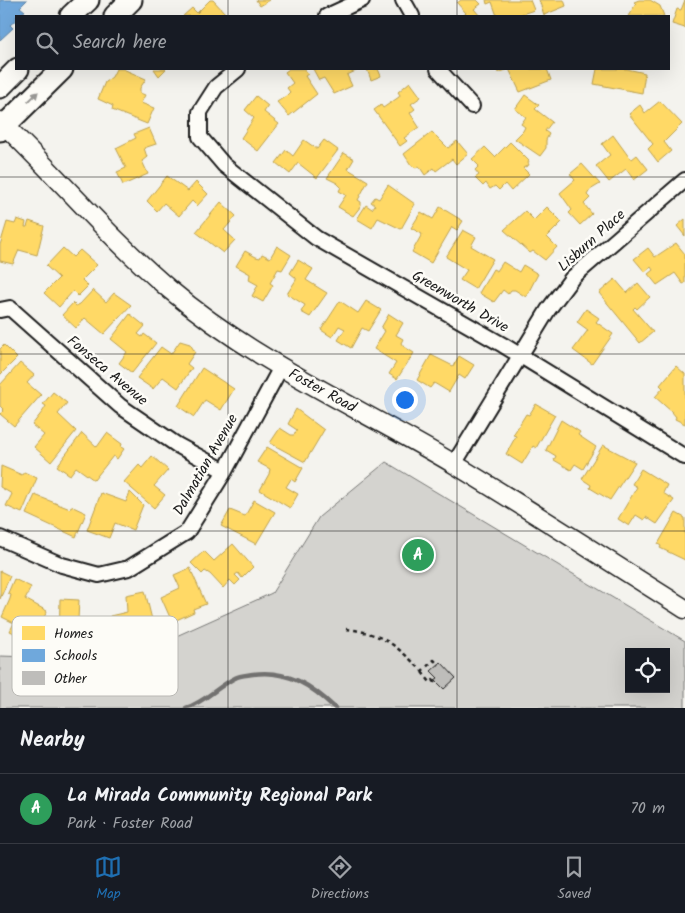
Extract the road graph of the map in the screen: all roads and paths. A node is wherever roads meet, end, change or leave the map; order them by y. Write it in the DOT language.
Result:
graph roads {
  1 [pos="88,0"];
  2 [pos="131,0"];
  3 [pos="362,0"];
  4 [pos="403,0"];
  5 [pos="72,15"];
  6 [pos="116,15"];
  7 [pos="329,15"];
  8 [pos="411,15"];
  9 [pos="17,70"];
  10 [pos="61,70"];
  11 [pos="237,70"];
  12 [pos="439,70"];
  13 [pos="0,87"];
  14 [pos="472,106"];
  15 [pos="2,125"];
  16 [pos="685,180"];
  17 [pos="0,310"];
  18 [pos="520,355"];
  19 [pos="281,368"];
  20 [pos="685,457"];
  21 [pos="454,464"];
  22 [pos="225,470"];
  23 [pos="0,538"];
  24 [pos="685,609"];
  25 [pos="346,629"];
  26 [pos="439,665"];
  27 [pos="422,672"];
  28 [pos="438,683"];
  1 -- 5 [label="main road"];
  2 -- 6 [label="main road"];
  3 -- 7 [label="street"];
  4 -- 8 [label="street"];
  9 -- 13 [label="main road"];
  15 -- 10 [label="main road, one-way"];
  11 -- 18 [label="street, Greenworth Drive"];
  12 -- 14 [label="street"];
  15 -- 19 [label="street, Foster Road"];
  16 -- 18 [label="street, Lisburn Place"];
  17 -- 22 [label="street, Fonseca Avenue"];
  18 -- 20 [label="street, Greenworth Drive"];
  18 -- 21 [label="street, Lisburn Place"];
  19 -- 21 [label="street, Foster Road"];
  19 -- 22 [label="street, Dalmatian Avenue"];
  21 -- 24 [label="street, Foster Road"];
  22 -- 23 [label="street, Dalmatian Avenue"];
  25 -- 27 [label="path"];
  26 -- 27 [label="path"];
  27 -- 28 [label="path"];
}
